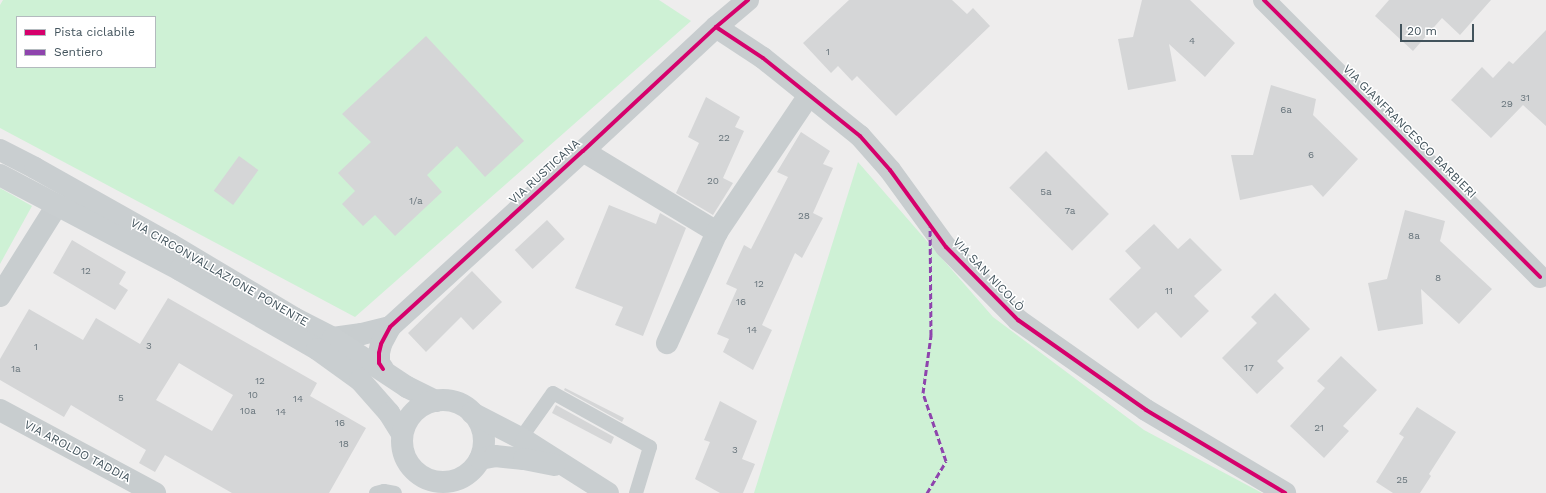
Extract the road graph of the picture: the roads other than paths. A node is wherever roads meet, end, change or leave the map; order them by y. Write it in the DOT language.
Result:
graph roads {
  1 [pos="748,0"];
  2 [pos="1264,0"];
  3 [pos="716,27"];
  4 [pos="809,95"];
  5 [pos="0,150"];
  6 [pos="583,151"];
  7 [pos="0,175"];
  8 [pos="58,205"];
  9 [pos="717,232"];
  10 [pos="1540,278"];
  11 [pos="0,296"];
  12 [pos="390,327"];
  13 [pos="333,338"];
  14 [pos="667,343"];
  15 [pos="382,369"];
  16 [pos="436,401"];
  17 [pos="0,410"];
  18 [pos="472,413"];
  19 [pos="402,434"];
  20 [pos="520,438"];
  21 [pos="480,459"];
  22 [pos="571,469"];
  23 [pos="465,484"];
  24 [pos="430,486"];
  25 [pos="155,493"];
  26 [pos="376,493"];
  27 [pos="395,493"];
  28 [pos="608,493"];
  29 [pos="636,493"];
  30 [pos="1285,493"];
  1 -- 3 [label="street, VIA RUSTICANA"];
  2 -- 10 [label="street, VIA GIANFRANCESCO BARBIERI"];
  3 -- 4 [label="street, VIA SAN NICOLÒ"];
  3 -- 6 [label="street, VIA RUSTICANA"];
  4 -- 9 [label="street"];
  4 -- 30 [label="street, VIA SAN NICOLÒ"];
  5 -- 13 [label="main road, VIA CIRCONVALLAZIONE PONENTE"];
  6 -- 9 [label="street"];
  6 -- 12 [label="street, VIA RUSTICANA"];
  7 -- 8 [label="main road, VIA CIRCONVALLAZIONE PONENTE"];
  8 -- 11 [label="street"];
  8 -- 19 [label="main road, VIA CIRCONVALLAZIONE PONENTE"];
  9 -- 14 [label="street"];
  12 -- 13 [label="street, VIA RUSTICANA"];
  12 -- 15 [label="street, VIA RUSTICANA"];
  13 -- 15 [label="main road, VIA CIRCONVALLAZIONE PONENTE"];
  15 -- 16 [label="main road, VIA CIRCONVALLAZIONE PONENTE"];
  16 -- 18 [label="main road"];
  16 -- 19 [label="main road"];
  17 -- 25 [label="street, VIA AROLDO TADDIA"];
  18 -- 20 [label="main road"];
  18 -- 21 [label="main road"];
  19 -- 24 [label="main road"];
  20 -- 22 [label="main road"];
  20 -- 29 [label="lane"];
  21 -- 22 [label="main road"];
  21 -- 23 [label="main road"];
  22 -- 28 [label="main road"];
  23 -- 24 [label="main road"];
  26 -- 27 [label="lane"];
}
